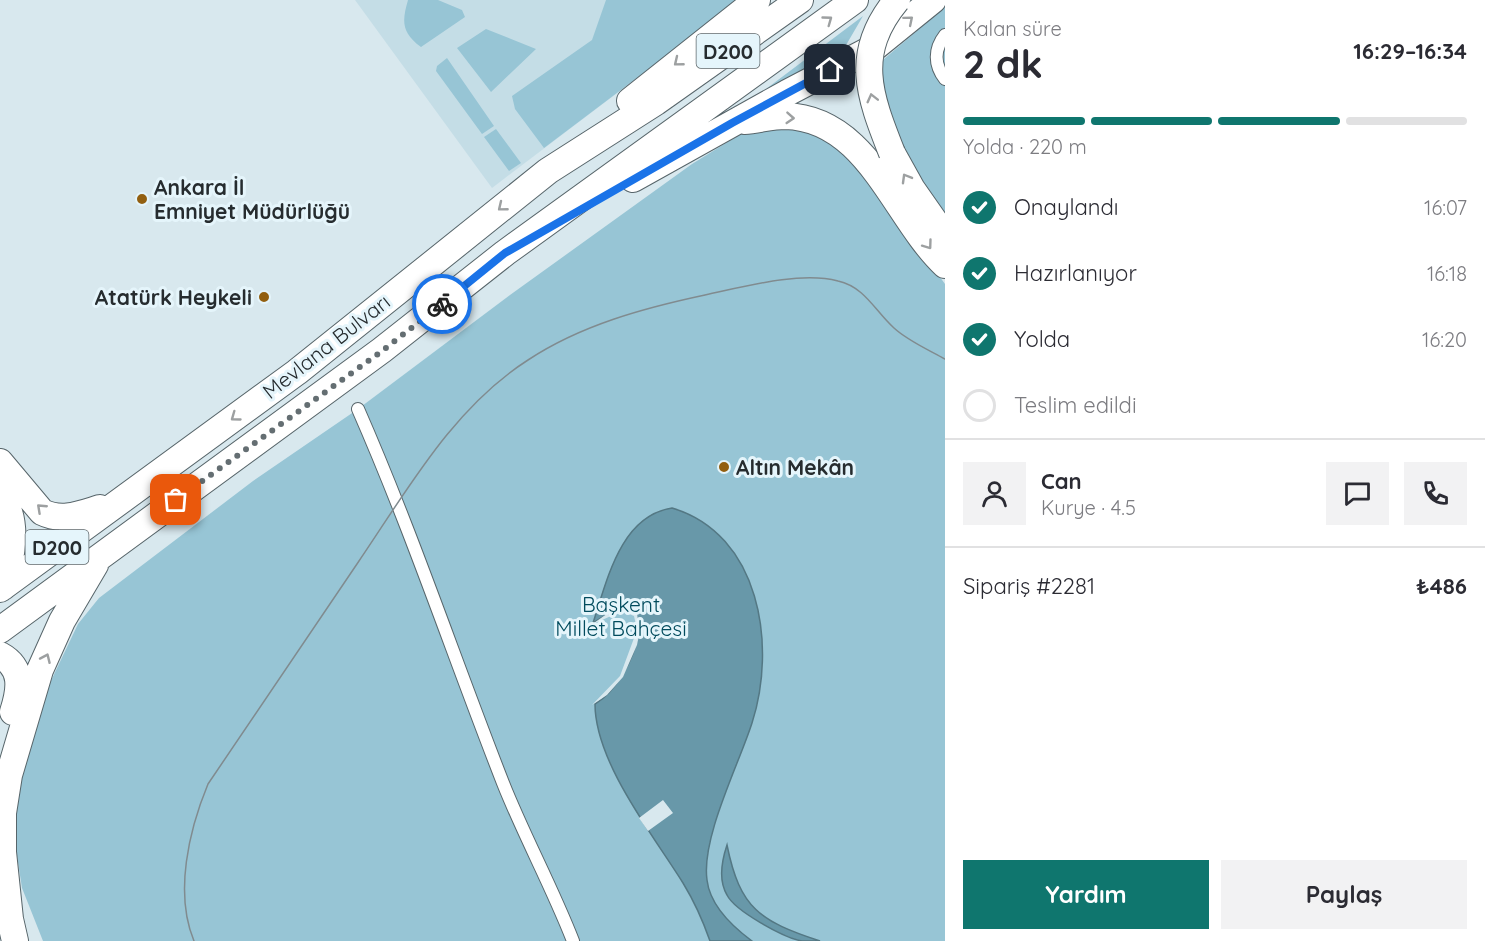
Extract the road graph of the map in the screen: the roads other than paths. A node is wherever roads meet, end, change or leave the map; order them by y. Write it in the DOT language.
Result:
graph roads {
  1 [pos="757,0"];
  2 [pos="800,0"];
  3 [pos="855,0"];
  4 [pos="897,0"];
  5 [pos="933,0"];
  6 [pos="945,35"];
  7 [pos="941,65"];
  8 [pos="945,79"];
  9 [pos="732,123"];
  10 [pos="548,171"];
  11 [pos="945,236"];
  12 [pos="505,253"];
  13 [pos="945,265"];
  14 [pos="358,409"];
  15 [pos="0,462"];
  16 [pos="0,493"];
  17 [pos="115,504"];
  18 [pos="101,555"];
  19 [pos="1,588"];
  20 [pos="0,630"];
  21 [pos="0,656"];
  22 [pos="0,755"];
  23 [pos="8,918"];
  24 [pos="573,941"];
  1 -- 10 [label="highway, one-way"];
  2 -- 10 [label="highway, Mevlana Bulvarı / D200"];
  12 -- 3 [label="highway, Mevlana Bulvarı / D200, one-way"];
  11 -- 4 [label="highway, one-way, bridge"];
  9 -- 5 [label="highway, one-way"];
  6 -- 7 [label="street"];
  7 -- 8 [label="street"];
  9 -- 12 [label="highway"];
  9 -- 13 [label="highway, one-way"];
  10 -- 17 [label="highway, Mevlana Bulvarı / D200, one-way"];
  12 -- 18 [label="highway, Mevlana Bulvarı / D200"];
  14 -- 24 [label="street"];
  17 -- 15 [label="highway, one-way"];
  16 -- 19 [label="highway"];
  17 -- 19 [label="highway, Mevlana Bulvarı / D200"];
  18 -- 20 [label="highway, Mevlana Bulvarı / D200"];
  23 -- 18 [label="highway, one-way"];
  21 -- 22 [label="highway"];
}
